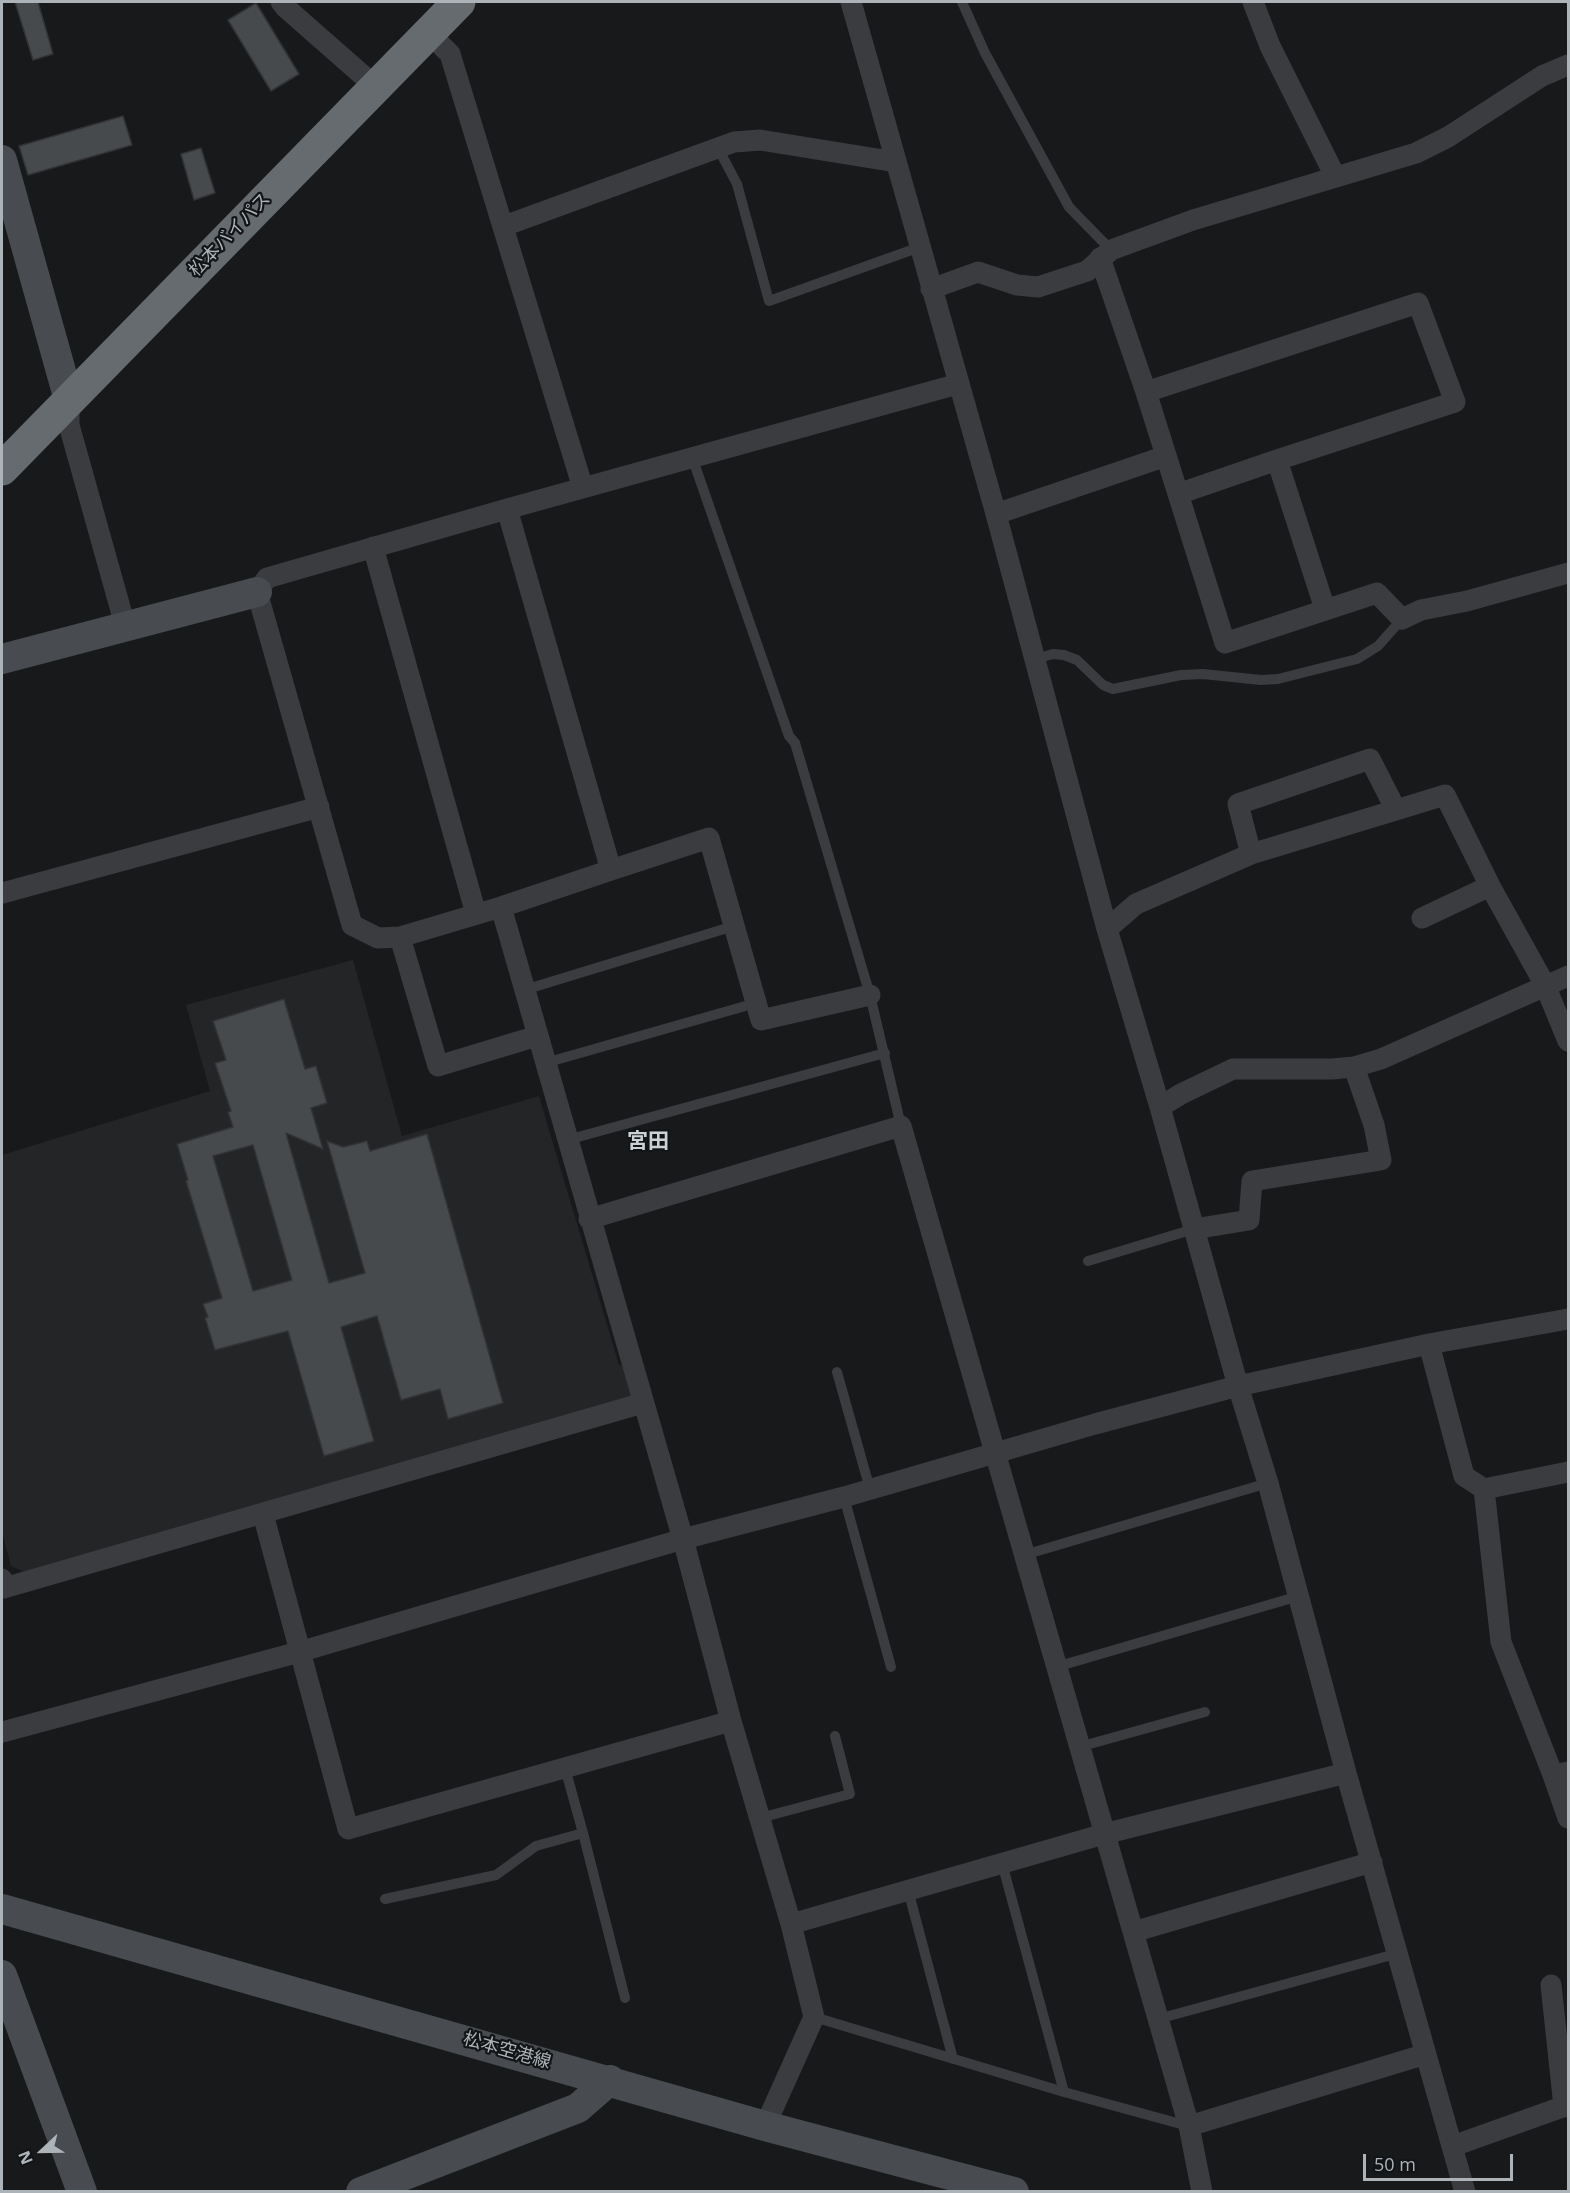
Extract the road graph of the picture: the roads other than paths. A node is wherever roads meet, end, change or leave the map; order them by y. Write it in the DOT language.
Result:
graph roads {
  1 [pos="281,2"];
  2 [pos="851,2"];
  3 [pos="962,2"];
  4 [pos="1253,2"];
  5 [pos="456,3"];
  6 [pos="429,33"];
  7 [pos="1569,65"];
  8 [pos="376,87"];
  9 [pos="718,148"];
  10 [pos="2,160"];
  11 [pos="896,162"];
  12 [pos="1335,176"];
  13 [pos="504,226"];
  14 [pos="920,247"];
  15 [pos="1106,254"];
  16 [pos="931,289"];
  17 [pos="958,384"];
  18 [pos="1146,392"];
  19 [pos="69,400"];
  20 [pos="1166,456"];
  21 [pos="692,457"];
  22 [pos="1277,460"];
  23 [pos="2,469"];
  24 [pos="583,488"];
  25 [pos="1178,494"];
  26 [pos="507,509"];
  27 [pos="996,514"];
  28 [pos="373,547"];
  29 [pos="1569,573"];
  30 [pos="257,592"];
  31 [pos="1325,609"];
  32 [pos="1402,619"];
  33 [pos="125,625"];
  34 [pos="2,659"];
  35 [pos="1035,659"];
  36 [pos="319,807"];
  37 [pos="1396,810"];
  38 [pos="1251,854"];
  39 [pos="611,870"];
  40 [pos="1490,886"];
  41 [pos="2,893"];
  42 [pos="501,908"];
  43 [pos="476,914"];
  44 [pos="1422,918"];
  45 [pos="734,926"];
  46 [pos="1107,929"];
  47 [pos="400,937"];
  48 [pos="1569,976"];
  49 [pos="1545,985"];
  50 [pos="524,990"];
  51 [pos="870,994"];
  52 [pos="756,1003"];
  53 [pos="537,1036"];
  54 [pos="1569,1041"];
  55 [pos="885,1053"];
  56 [pos="545,1063"];
  57 [pos="1354,1067"];
  58 [pos="1160,1107"];
  59 [pos="901,1126"];
  60 [pos="567,1140"];
  61 [pos="589,1219"];
  62 [pos="1194,1229"];
  63 [pos="1088,1261"];
  64 [pos="1569,1319"];
  65 [pos="1429,1344"];
  66 [pos="837,1372"];
  67 [pos="1238,1386"];
  68 [pos="644,1403"];
  69 [pos="994,1454"];
  70 [pos="1569,1472"];
  71 [pos="1268,1483"];
  72 [pos="870,1489"];
  73 [pos="1484,1489"];
  74 [pos="844,1497"];
  75 [pos="263,1514"];
  76 [pos="682,1539"];
  77 [pos="1024,1555"];
  78 [pos="2,1585"];
  79 [pos="1299,1596"];
  80 [pos="299,1652"];
  81 [pos="891,1667"];
  82 [pos="1056,1667"];
  83 [pos="1205,1712"];
  84 [pos="731,1721"];
  85 [pos="2,1732"];
  86 [pos="835,1736"];
  87 [pos="1079,1746"];
  88 [pos="565,1768"];
  89 [pos="1346,1773"];
  90 [pos="1561,1773"];
  91 [pos="760,1818"];
  92 [pos="1569,1818"];
  93 [pos="583,1833"];
  94 [pos="1104,1834"];
  95 [pos="1372,1862"];
  96 [pos="1002,1863"];
  97 [pos="908,1890"];
  98 [pos="385,1899"];
  99 [pos="2,1909"];
  100 [pos="791,1924"];
  101 [pos="1133,1932"];
  102 [pos="1398,1953"];
  103 [pos="2,1975"];
  104 [pos="1551,1985"];
  105 [pos="625,1998"];
  106 [pos="814,2017"];
  107 [pos="1158,2019"];
  108 [pos="1426,2054"];
  109 [pos="953,2060"];
  110 [pos="609,2080"];
  111 [pos="1064,2092"];
  112 [pos="1566,2106"];
  113 [pos="765,2126"];
  114 [pos="1189,2126"];
  115 [pos="1453,2146"];
  116 [pos="82,2192"];
  117 [pos="360,2192"];
  118 [pos="1014,2192"];
  119 [pos="1202,2192"];
  120 [pos="1465,2192"];
  1 -- 8 [label="street"];
  2 -- 11 [label="street"];
  3 -- 15 [label="lane"];
  4 -- 12 [label="street"];
  5 -- 6 [label="highway, 松本バイパス"];
  6 -- 8 [label="highway, 松本バイパス"];
  6 -- 13 [label="street"];
  7 -- 12 [label="street"];
  8 -- 19 [label="highway, 松本バイパス"];
  9 -- 11 [label="street"];
  9 -- 13 [label="street"];
  9 -- 14 [label="lane"];
  10 -- 19 [label="main road"];
  11 -- 14 [label="street"];
  12 -- 15 [label="street"];
  13 -- 24 [label="street"];
  14 -- 16 [label="street"];
  15 -- 16 [label="street"];
  15 -- 18 [label="street"];
  16 -- 17 [label="street"];
  17 -- 21 [label="street"];
  17 -- 27 [label="street"];
  18 -- 20 [label="street"];
  18 -- 22 [label="street"];
  19 -- 23 [label="highway, 松本バイパス"];
  19 -- 33 [label="street"];
  20 -- 25 [label="street"];
  20 -- 27 [label="street"];
  21 -- 24 [label="street"];
  21 -- 51 [label="lane"];
  22 -- 25 [label="street"];
  22 -- 31 [label="street"];
  24 -- 26 [label="street"];
  25 -- 31 [label="street"];
  26 -- 28 [label="street"];
  26 -- 39 [label="street"];
  27 -- 35 [label="street"];
  28 -- 30 [label="street"];
  28 -- 43 [label="street"];
  29 -- 32 [label="street"];
  30 -- 33 [label="main road"];
  30 -- 36 [label="street"];
  31 -- 32 [label="street"];
  32 -- 35 [label="lane"];
  33 -- 34 [label="main road"];
  35 -- 46 [label="street"];
  36 -- 41 [label="street"];
  36 -- 47 [label="street"];
  37 -- 38 [label="street"];
  37 -- 38 [label="street"];
  37 -- 40 [label="street"];
  38 -- 46 [label="street"];
  39 -- 42 [label="street"];
  39 -- 45 [label="street"];
  40 -- 44 [label="street"];
  40 -- 49 [label="street"];
  42 -- 43 [label="street"];
  42 -- 50 [label="street"];
  43 -- 47 [label="street"];
  45 -- 50 [label="lane"];
  45 -- 52 [label="street"];
  46 -- 58 [label="street"];
  47 -- 53 [label="street"];
  48 -- 49 [label="street"];
  49 -- 54 [label="street"];
  49 -- 57 [label="street"];
  50 -- 53 [label="street"];
  51 -- 52 [label="street"];
  51 -- 55 [label="lane"];
  52 -- 56 [label="lane"];
  53 -- 56 [label="street"];
  55 -- 59 [label="lane"];
  55 -- 60 [label="lane"];
  56 -- 60 [label="street"];
  57 -- 58 [label="street"];
  57 -- 62 [label="street"];
  58 -- 62 [label="street"];
  59 -- 61 [label="street"];
  59 -- 69 [label="street"];
  60 -- 61 [label="street"];
  61 -- 68 [label="street"];
  62 -- 63 [label="lane"];
  62 -- 67 [label="street"];
  64 -- 65 [label="street"];
  65 -- 67 [label="street"];
  65 -- 73 [label="street"];
  66 -- 72 [label="lane"];
  67 -- 69 [label="street"];
  67 -- 71 [label="street"];
  68 -- 75 [label="street"];
  68 -- 76 [label="street"];
  69 -- 72 [label="street"];
  69 -- 77 [label="street"];
  70 -- 73 [label="street"];
  71 -- 77 [label="lane"];
  71 -- 79 [label="street"];
  72 -- 74 [label="street"];
  73 -- 90 [label="street"];
  74 -- 76 [label="street"];
  74 -- 81 [label="lane"];
  75 -- 78 [label="street"];
  75 -- 80 [label="street"];
  76 -- 80 [label="street"];
  76 -- 84 [label="street"];
  77 -- 82 [label="street"];
  79 -- 82 [label="lane"];
  79 -- 89 [label="street"];
  80 -- 85 [label="street"];
  80 -- 88 [label="street"];
  82 -- 87 [label="street"];
  83 -- 87 [label="lane"];
  84 -- 88 [label="street"];
  84 -- 91 [label="street"];
  86 -- 91 [label="lane"];
  87 -- 94 [label="street"];
  88 -- 93 [label="lane"];
  89 -- 94 [label="street"];
  89 -- 95 [label="street"];
  90 -- 92 [label="street"];
  91 -- 100 [label="street"];
  93 -- 98 [label="lane"];
  93 -- 105 [label="lane"];
  94 -- 96 [label="street"];
  94 -- 101 [label="street"];
  95 -- 101 [label="street"];
  95 -- 102 [label="street"];
  96 -- 97 [label="street"];
  96 -- 111 [label="lane"];
  97 -- 100 [label="street"];
  97 -- 109 [label="lane"];
  99 -- 110 [label="main road, 松本空港線"];
  100 -- 106 [label="street"];
  101 -- 107 [label="street"];
  102 -- 107 [label="lane"];
  102 -- 108 [label="street"];
  103 -- 116 [label="main road"];
  104 -- 112 [label="street"];
  106 -- 109 [label="lane"];
  106 -- 113 [label="street"];
  107 -- 114 [label="street"];
  108 -- 114 [label="street"];
  108 -- 115 [label="street"];
  109 -- 111 [label="lane"];
  110 -- 113 [label="main road, 松本空港線"];
  110 -- 117 [label="main road"];
  111 -- 114 [label="lane"];
  112 -- 115 [label="street"];
  113 -- 118 [label="main road, 松本空港線"];
  114 -- 119 [label="street"];
  115 -- 120 [label="street"];
}
